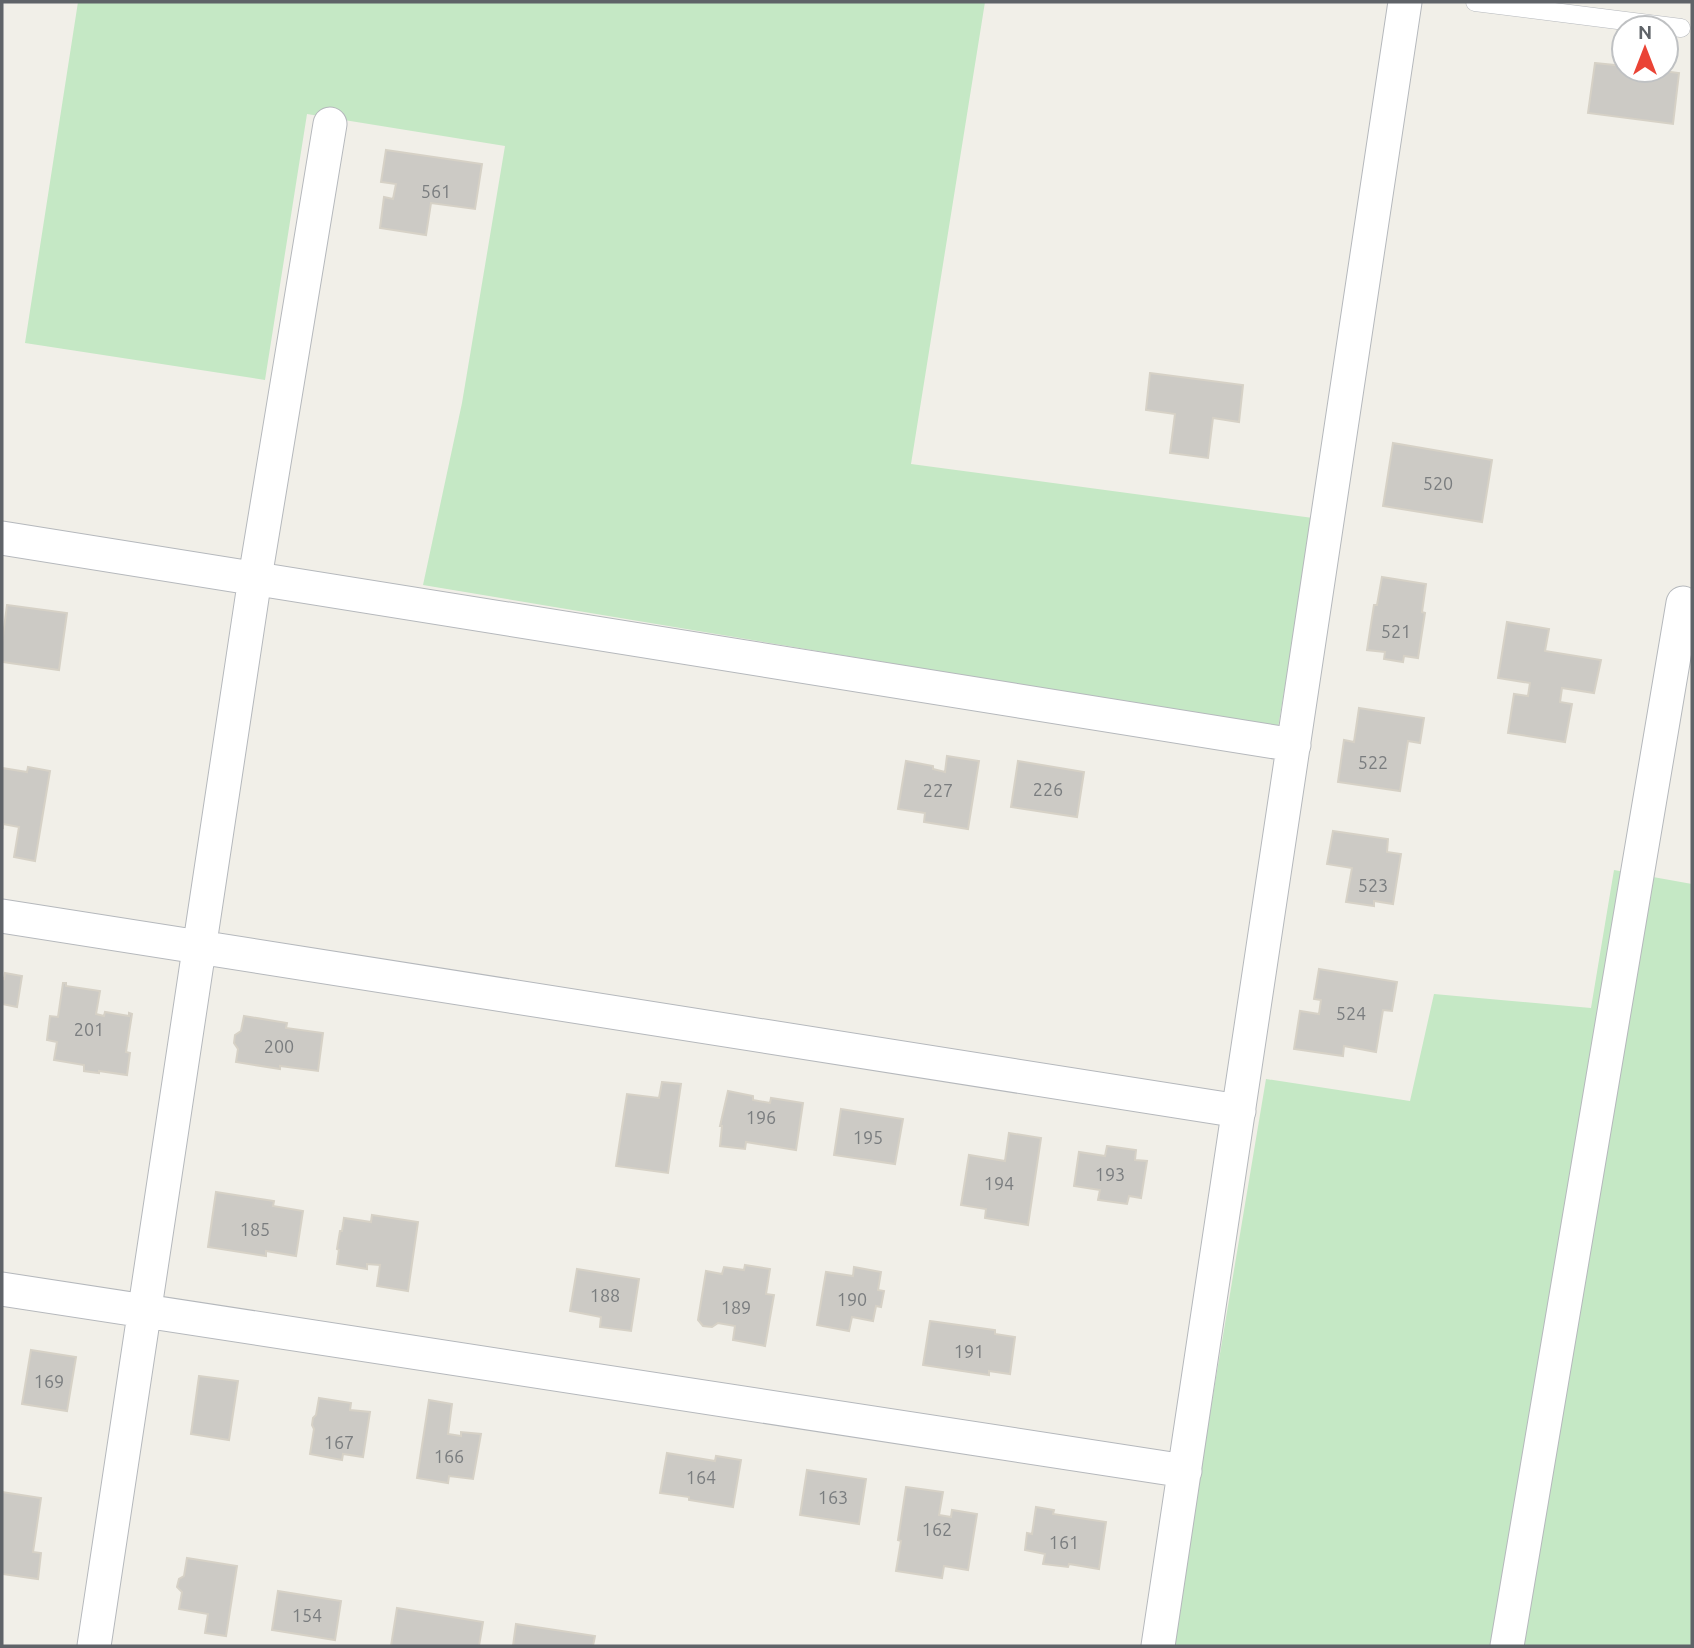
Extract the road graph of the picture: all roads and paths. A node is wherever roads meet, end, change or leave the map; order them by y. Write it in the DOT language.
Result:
graph roads {
  1 [pos="1405,2"];
  2 [pos="1475,2"];
  3 [pos="1681,28"];
  4 [pos="330,124"];
  5 [pos="2,538"];
  6 [pos="255,578"];
  7 [pos="1683,603"];
  8 [pos="1294,745"];
  9 [pos="2,916"];
  10 [pos="199,947"];
  11 [pos="1239,1111"];
  12 [pos="2,1289"];
  13 [pos="145,1311"];
  14 [pos="1185,1471"];
  15 [pos="94,1646"];
  16 [pos="1158,1646"];
  17 [pos="1507,1646"];
  1 -- 8 [label="street"];
  2 -- 3 [label="lane"];
  4 -- 6 [label="street"];
  5 -- 6 [label="street"];
  6 -- 8 [label="street"];
  6 -- 10 [label="street"];
  7 -- 17 [label="street"];
  8 -- 11 [label="street"];
  9 -- 10 [label="street"];
  10 -- 11 [label="street"];
  10 -- 13 [label="street"];
  11 -- 14 [label="street"];
  12 -- 13 [label="street"];
  13 -- 14 [label="street"];
  13 -- 15 [label="street"];
  14 -- 16 [label="street"];
}
